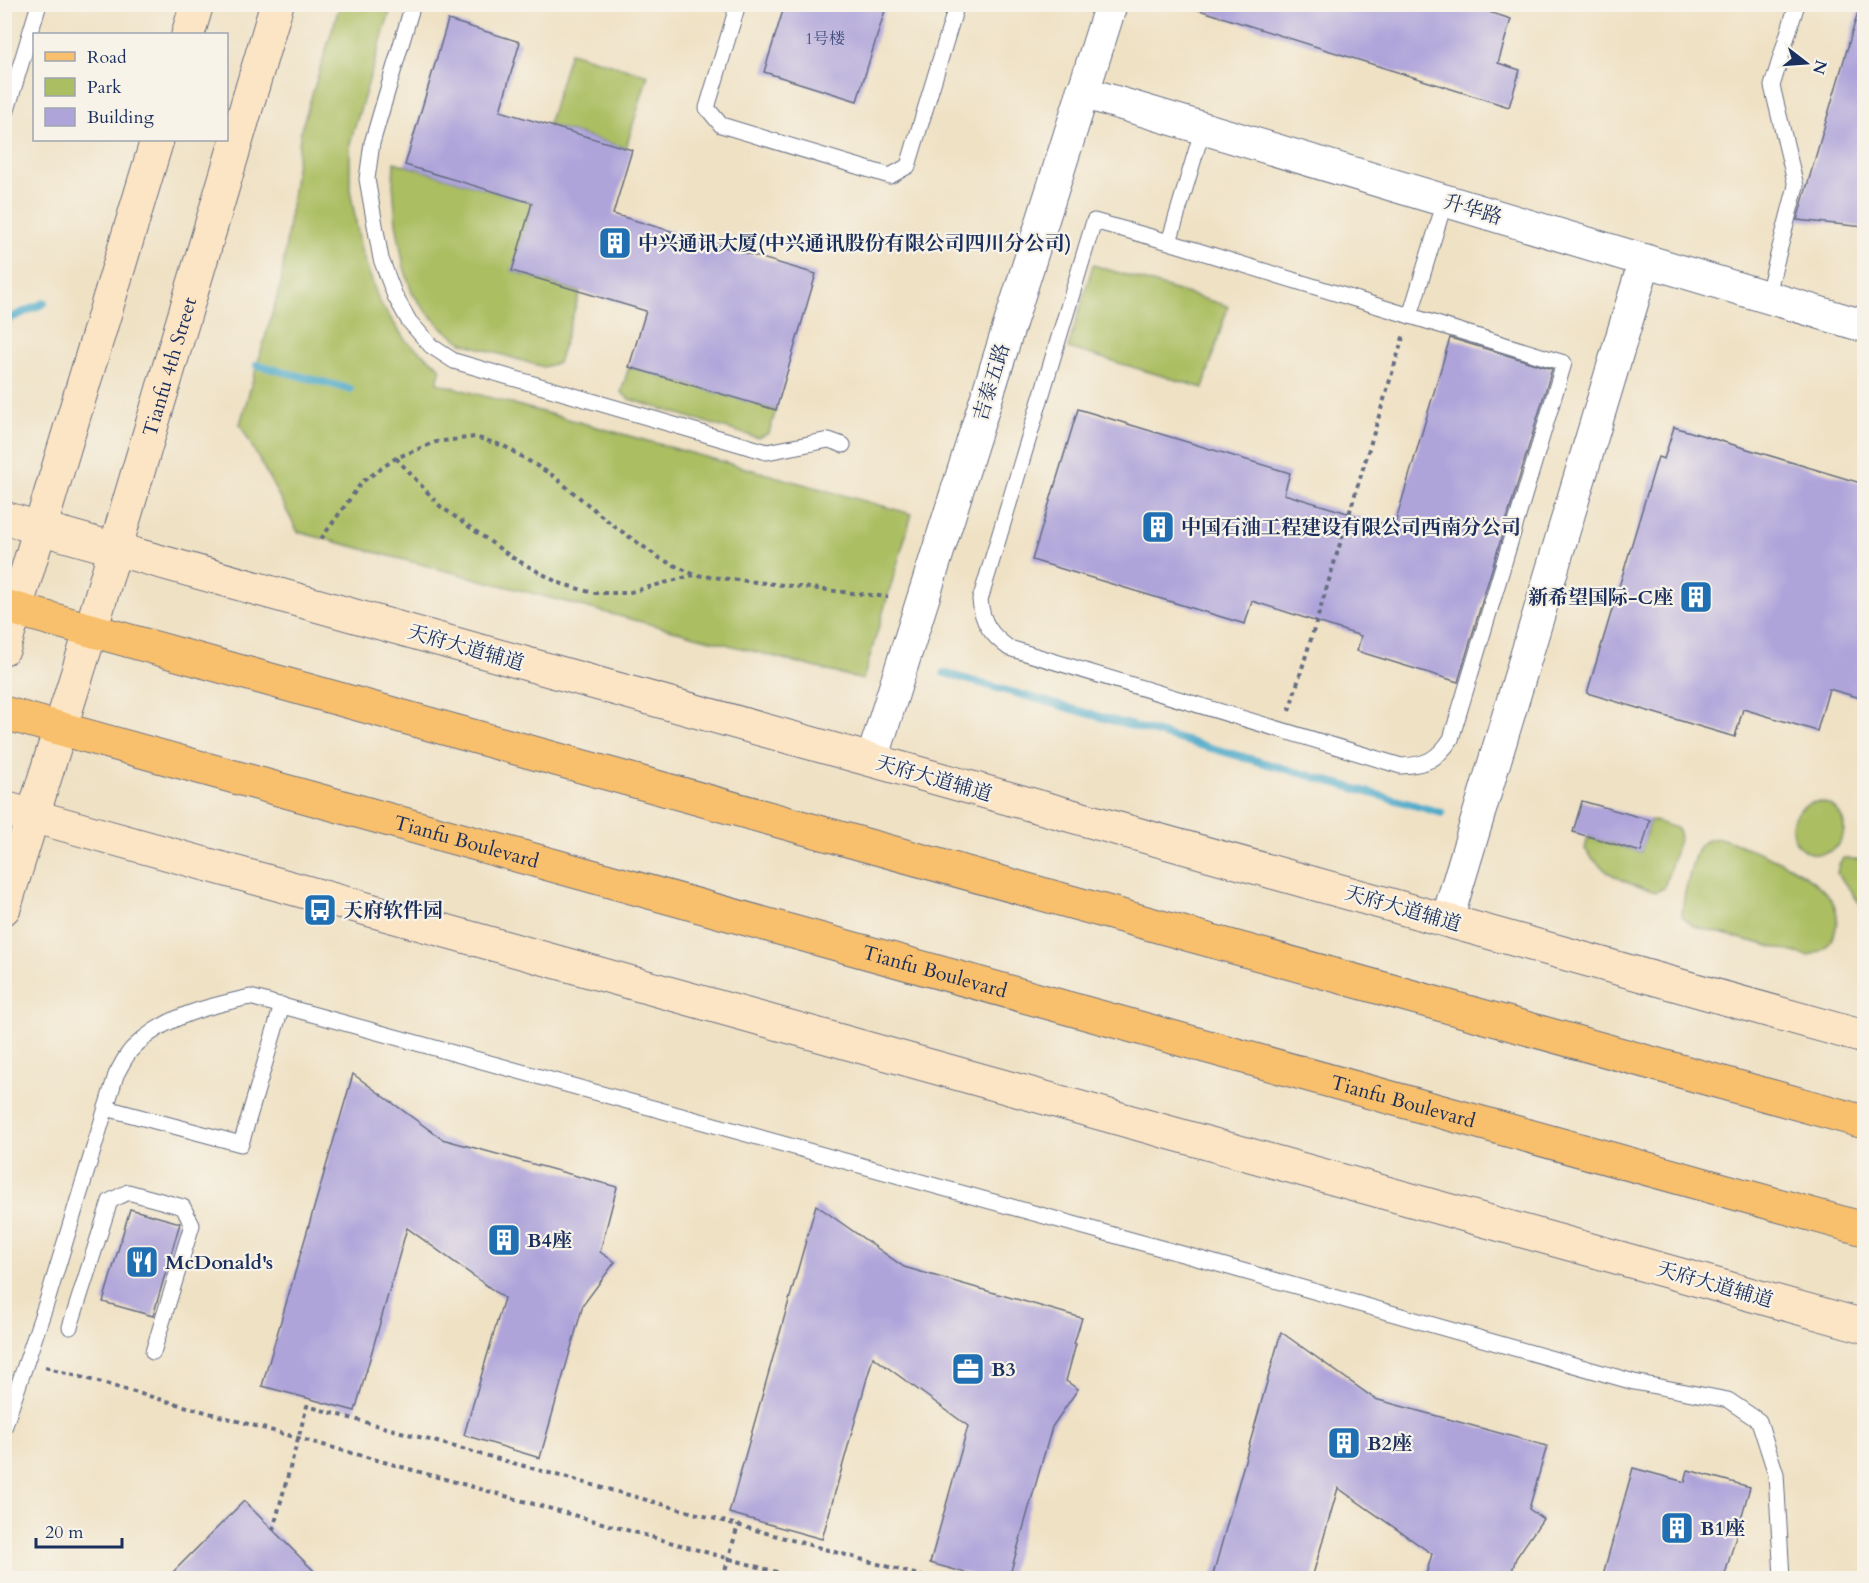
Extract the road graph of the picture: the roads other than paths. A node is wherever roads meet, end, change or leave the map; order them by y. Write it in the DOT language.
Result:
graph roads {
  1 [pos="39,4"];
  2 [pos="197,4"];
  3 [pos="278,4"];
  4 [pos="413,4"];
  5 [pos="738,4"];
  6 [pos="957,4"];
  7 [pos="1111,4"];
  8 [pos="1797,4"];
  9 [pos="188,33"];
  10 [pos="1082,92"];
  11 [pos="4,120"];
  12 [pos="1203,129"];
  13 [pos="157,141"];
  14 [pos="1445,201"];
  15 [pos="1169,242"];
  16 [pos="1645,260"];
  17 [pos="1767,297"];
  18 [pos="1410,316"];
  19 [pos="1864,326"];
  20 [pos="843,445"];
  21 [pos="4,518"];
  22 [pos="41,528"];
  23 [pos="115,549"];
  24 [pos="10,607"];
  25 [pos="91,630"];
  26 [pos="4,648"];
  27 [pos="4,713"];
  28 [pos="61,728"];
  29 [pos="872,760"];
  30 [pos="19,812"];
  31 [pos="4,908"];
  32 [pos="1447,920"];
  33 [pos="282,1005"];
  34 [pos="1864,1037"];
  35 [pos="106,1108"];
  36 [pos="1864,1122"];
  37 [pos="1864,1229"];
  38 [pos="1864,1326"];
  39 [pos="70,1327"];
  40 [pos="153,1352"];
  41 [pos="12,1387"];
  42 [pos="4,1428"];
  43 [pos="1782,1578"];
  1 -- 11 [label="lane"];
  2 -- 9 [label="street"];
  3 -- 23 [label="street, Tianfu 4th Street"];
  4 -- 20 [label="lane"];
  5 -- 6 [label="lane"];
  7 -- 10 [label="street, 吉泰五路"];
  8 -- 17 [label="lane"];
  10 -- 12 [label="street, 升华路"];
  10 -- 29 [label="street, 吉泰五路"];
  12 -- 14 [label="street, 升华路"];
  12 -- 15 [label="lane"];
  13 -- 22 [label="street"];
  14 -- 16 [label="street, 升华路"];
  14 -- 18 [label="lane"];
  15 -- 18 [label="lane"];
  15 -- 18 [label="lane"];
  16 -- 17 [label="street, 升华路"];
  16 -- 32 [label="street"];
  17 -- 19 [label="street, 升华路"];
  21 -- 22 [label="street, 天府大道辅道"];
  22 -- 23 [label="street, 天府大道辅道"];
  22 -- 24 [label="street"];
  23 -- 25 [label="street, Tianfu 4th Street"];
  23 -- 29 [label="street, 天府大道辅道"];
  24 -- 25 [label="main road"];
  24 -- 26 [label="street"];
  25 -- 28 [label="street, Tianfu 4th Street"];
  25 -- 36 [label="main road"];
  27 -- 28 [label="main road, Tianfu Boulevard"];
  28 -- 30 [label="street, Tianfu 4th Street"];
  28 -- 37 [label="main road, Tianfu Boulevard"];
  29 -- 32 [label="street, 天府大道辅道"];
  30 -- 31 [label="street, Tianfu 4th Street"];
  30 -- 38 [label="street, 天府大道辅道"];
  32 -- 34 [label="street, 天府大道辅道"];
  33 -- 35 [label="lane"];
  33 -- 35 [label="lane"];
  33 -- 43 [label="lane"];
  35 -- 41 [label="lane"];
  39 -- 40 [label="lane"];
  41 -- 42 [label="lane"];
}
